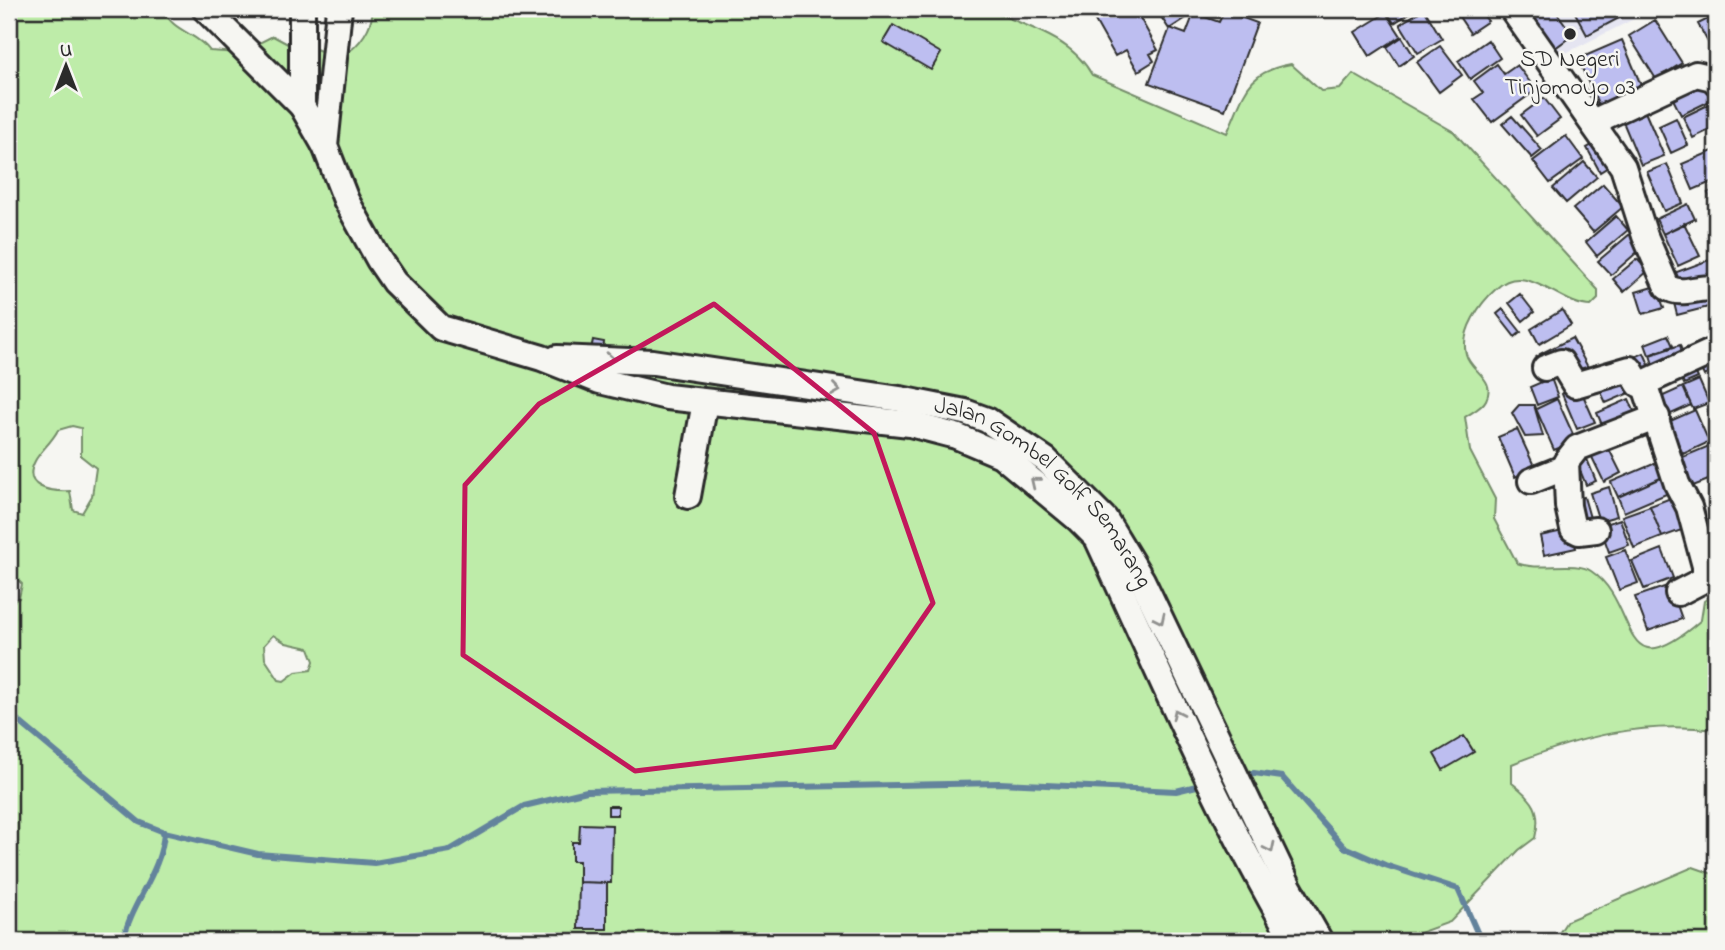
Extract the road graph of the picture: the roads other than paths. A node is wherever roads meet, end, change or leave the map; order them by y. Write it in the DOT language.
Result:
graph roads {
  1 [pos="205,9"];
  2 [pos="302,9"];
  3 [pos="339,9"];
  4 [pos="1512,9"];
  5 [pos="1716,82"];
  6 [pos="302,106"];
  7 [pos="1594,122"];
  8 [pos="325,146"];
  9 [pos="1716,290"];
  10 [pos="1716,350"];
  11 [pos="542,358"];
  12 [pos="1545,368"];
  13 [pos="750,378"];
  14 [pos="1644,383"];
  15 [pos="705,402"];
  16 [pos="747,407"];
  17 [pos="1657,417"];
  18 [pos="1006,446"];
  19 [pos="1566,467"];
  20 [pos="1531,481"];
  21 [pos="688,496"];
  22 [pos="1596,530"];
  23 [pos="1678,593"];
  24 [pos="1239,783"];
  25 [pos="1214,790"];
  26 [pos="1294,941"];
  27 [pos="1320,941"];
  1 -- 6 [label="street, Jalan Gombel Golf Semarang"];
  2 -- 6 [label="street"];
  3 -- 8 [label="street, Jalan Gombel Golf Semarang"];
  4 -- 7 [label="street"];
  5 -- 7 [label="street"];
  6 -- 8 [label="street, Jalan Gombel Golf Semarang"];
  7 -- 9 [label="street"];
  8 -- 11 [label="street, Jalan Gombel Golf Semarang"];
  10 -- 14 [label="street"];
  11 -- 13 [label="street, Jalan Gombel Golf Semarang, one-way"];
  11 -- 15 [label="street, Jalan Gombel Golf Semarang"];
  12 -- 14 [label="street"];
  13 -- 16 [label="street"];
  13 -- 18 [label="street, Jalan Gombel Golf Semarang, one-way"];
  14 -- 17 [label="street"];
  15 -- 16 [label="street, Jalan Gombel Golf Semarang"];
  15 -- 21 [label="street"];
  16 -- 18 [label="street, Jalan Gombel Golf Semarang"];
  17 -- 19 [label="street"];
  17 -- 23 [label="street"];
  18 -- 24 [label="street, Jalan Gombel Golf Semarang, one-way"];
  25 -- 18 [label="street, Jalan Gombel Golf Semarang, one-way"];
  19 -- 20 [label="street"];
  19 -- 22 [label="street"];
  24 -- 25 [label="street"];
  24 -- 27 [label="street, Jalan Gombel Golf Semarang, one-way"];
  25 -- 26 [label="street, Jalan Gombel Golf Semarang"];
}
